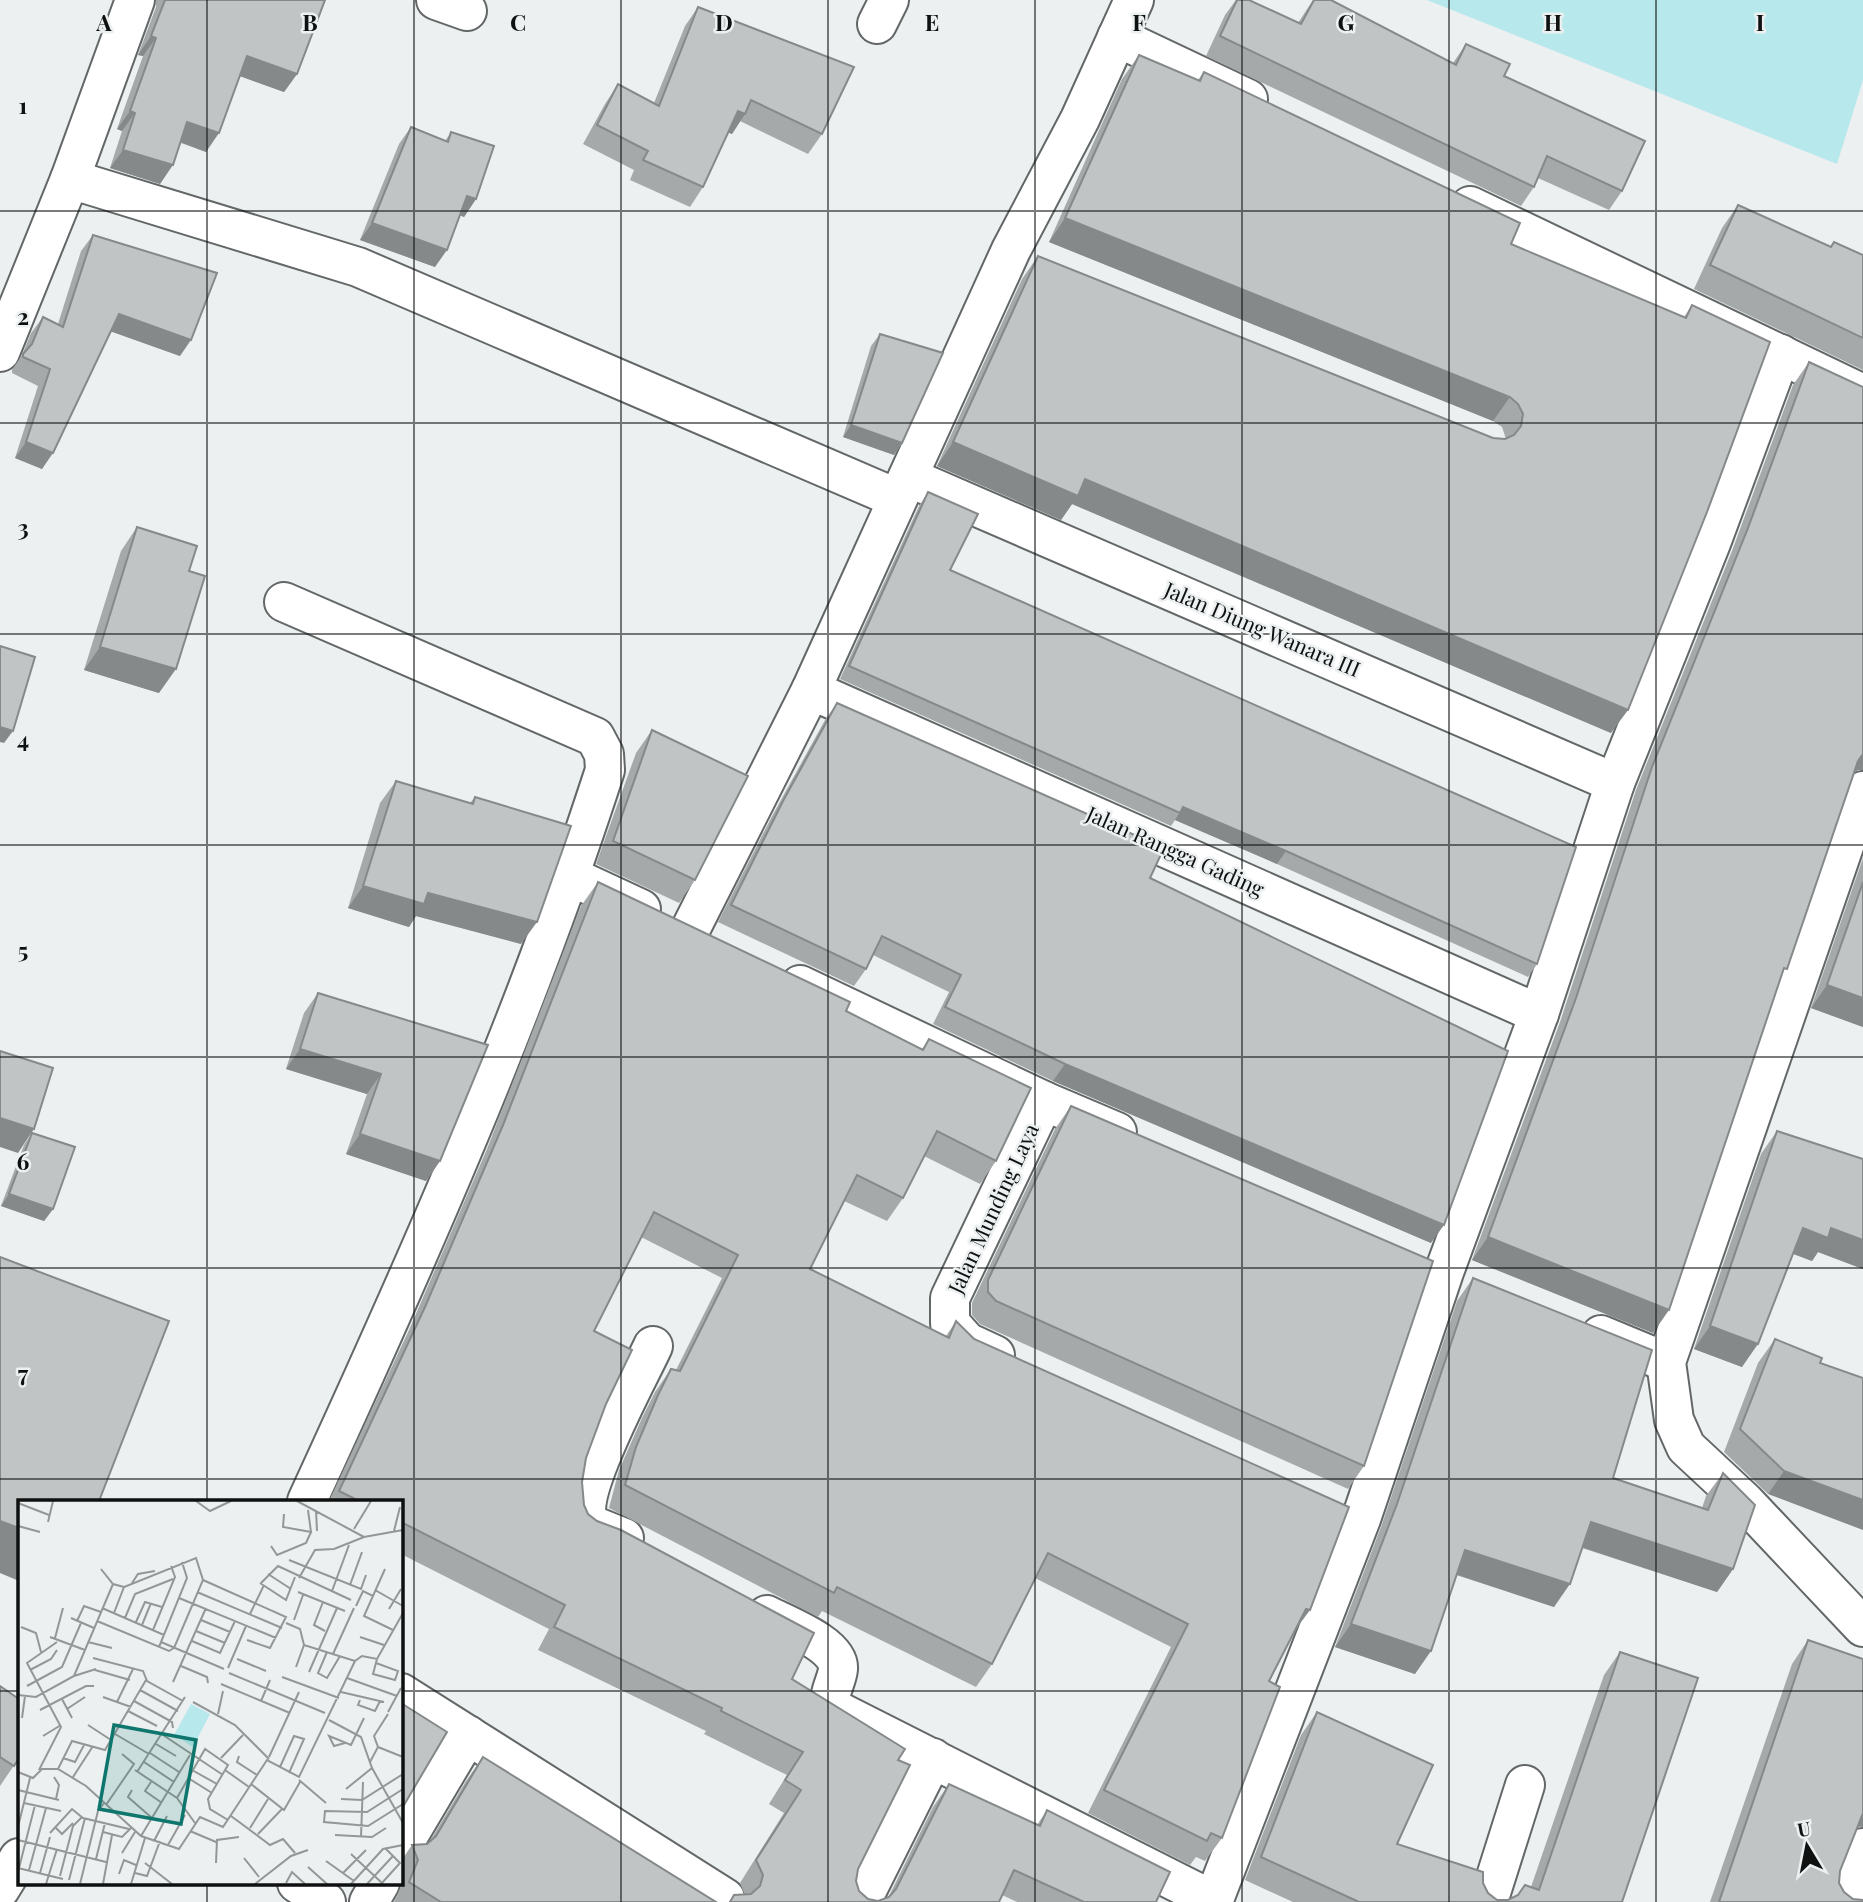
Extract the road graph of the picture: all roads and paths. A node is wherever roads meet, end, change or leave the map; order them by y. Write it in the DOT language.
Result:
graph roads {
  1 [pos="135,0"];
  2 [pos="1134,0"];
  3 [pos="1118,37"];
  4 [pos="1280,115"];
  5 [pos="69,179"];
  6 [pos="1444,193"];
  7 [pos="1011,250"];
  8 [pos="1049,266"];
  9 [pos="1,346"];
  10 [pos="1781,354"];
  11 [pos="1863,394"];
  12 [pos="902,488"];
  13 [pos="284,602"];
  14 [pos="811,690"];
  15 [pos="1615,783"];
  16 [pos="1863,791"];
  17 [pos="570,876"];
  18 [pos="1847,889"];
  19 [pos="689,932"];
  20 [pos="726,950"];
  21 [pos="763,967"];
  22 [pos="1539,1014"];
  23 [pos="1044,1101"];
  24 [pos="1747,1127"];
  25 [pos="1786,1139"];
  26 [pos="1146,1144"];
  27 [pos="1429,1265"];
  28 [pos="1481,1287"];
  29 [pos="1568,1322"];
  30 [pos="653,1346"];
  31 [pos="1666,1362"];
  32 [pos="1029,1370"];
  33 [pos="307,1500"];
  34 [pos="649,1552"];
  35 [pos="732,1596"];
  36 [pos="1863,1627"];
  37 [pos="402,1694"];
  38 [pos="468,1735"];
  39 [pos="933,1758"];
  40 [pos="1525,1785"];
  41 [pos="402,1846"];
  42 [pos="1863,1848"];
  43 [pos="18,1860"];
  44 [pos="299,1884"];
  45 [pos="379,1884"];
  46 [pos="0,1889"];
  47 [pos="725,1898"];
  48 [pos="1214,1901"];
  49 [pos="326,1902"];
  50 [pos="369,1902"];
  51 [pos="861,1902"];
  52 [pos="1488,1902"];
  53 [pos="1844,1902"];
  1 -- 5 [label="street"];
  2 -- 3 [label="street"];
  3 -- 4 [label="street"];
  3 -- 7 [label="street"];
  5 -- 9 [label="street"];
  5 -- 12 [label="street, Jalan Diung Wanara III"];
  6 -- 10 [label="street"];
  7 -- 8 [label="street"];
  7 -- 12 [label="street"];
  10 -- 11 [label="street"];
  10 -- 15 [label="street"];
  12 -- 14 [label="street"];
  12 -- 15 [label="street, Jalan Diung Wanara III"];
  13 -- 17 [label="street"];
  14 -- 19 [label="street"];
  14 -- 22 [label="street, Jalan Rangga Gading"];
  15 -- 22 [label="street"];
  16 -- 18 [label="street"];
  17 -- 19 [label="street"];
  17 -- 33 [label="street"];
  18 -- 24 [label="street"];
  19 -- 20 [label="street"];
  21 -- 23 [label="street"];
  22 -- 27 [label="street"];
  23 -- 26 [label="street"];
  23 -- 32 [label="street, Jalan Munding Laya"];
  24 -- 25 [label="street"];
  24 -- 31 [label="street"];
  27 -- 28 [label="street"];
  27 -- 48 [label="street"];
  29 -- 31 [label="street"];
  30 -- 34 [label="street"];
  31 -- 36 [label="street"];
  35 -- 39 [label="street"];
  37 -- 38 [label="street"];
  38 -- 41 [label="street"];
  38 -- 47 [label="street"];
  39 -- 48 [label="street"];
  39 -- 51 [label="street"];
  40 -- 52 [label="street"];
  42 -- 53 [label="street"];
  43 -- 46 [label="street"];
  44 -- 49 [label="street"];
  45 -- 50 [label="street"];
}
